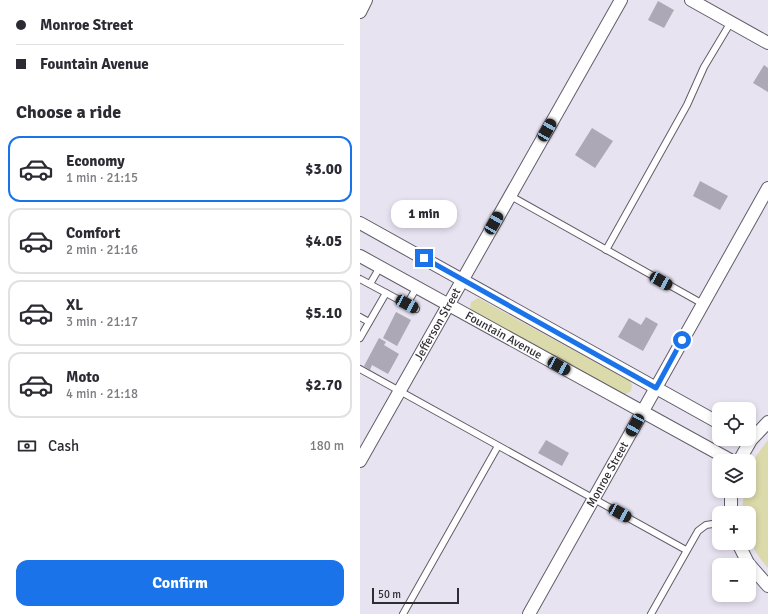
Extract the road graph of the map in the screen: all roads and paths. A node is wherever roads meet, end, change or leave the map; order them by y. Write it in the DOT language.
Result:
graph roads {
  1 [pos="366,0"];
  2 [pos="621,0"];
  3 [pos="691,0"];
  4 [pos="360,12"];
  5 [pos="731,22"];
  6 [pos="768,43"];
  7 [pos="768,188"];
  8 [pos="510,196"];
  9 [pos="360,223"];
  10 [pos="606,250"];
  11 [pos="360,256"];
  12 [pos="380,267"];
  13 [pos="360,279"];
  14 [pos="462,279"];
  15 [pos="370,284"];
  16 [pos="417,287"];
  17 [pos="386,293"];
  18 [pos="407,304"];
  19 [pos="448,304"];
  20 [pos="703,304"];
  21 [pos="416,309"];
  22 [pos="360,317"];
  23 [pos="369,322"];
  24 [pos="360,338"];
  25 [pos="360,368"];
  26 [pos="656,388"];
  27 [pos="399,391"];
  28 [pos="642,412"];
  29 [pos="712,419"];
  30 [pos="768,422"];
  31 [pos="756,434"];
  32 [pos="498,446"];
  33 [pos="719,454"];
  34 [pos="360,461"];
  35 [pos="594,499"];
  36 [pos="712,525"];
  37 [pos="686,550"];
  38 [pos="742,550"];
  39 [pos="768,586"];
  40 [pos="403,614"];
  41 [pos="529,614"];
  42 [pos="651,614"];
  1 -- 4 [label="street"];
  2 -- 8 [label="street, Jefferson Street"];
  3 -- 5 [label="street"];
  5 -- 6 [label="street"];
  5 -- 10 [label="lane"];
  7 -- 20 [label="street, Monroe Street"];
  8 -- 10 [label="lane"];
  8 -- 14 [label="street, Jefferson Street"];
  9 -- 14 [label="street"];
  10 -- 20 [label="lane"];
  11 -- 12 [label="street, Fountain Avenue"];
  12 -- 15 [label="lane"];
  12 -- 16 [label="street, Fountain Avenue"];
  13 -- 15 [label="lane"];
  14 -- 19 [label="street, Jefferson Street"];
  14 -- 26 [label="street"];
  15 -- 17 [label="lane"];
  16 -- 18 [label="lane"];
  16 -- 19 [label="street, Fountain Avenue"];
  17 -- 18 [label="lane"];
  17 -- 23 [label="lane"];
  18 -- 21 [label="lane"];
  19 -- 27 [label="street, Jefferson Street"];
  19 -- 28 [label="street, Fountain Avenue"];
  20 -- 26 [label="street, Monroe Street"];
  22 -- 23 [label="lane"];
  23 -- 24 [label="lane"];
  25 -- 27 [label="lane"];
  26 -- 28 [label="street, Monroe Street"];
  26 -- 29 [label="street"];
  27 -- 32 [label="lane"];
  27 -- 34 [label="street, Jefferson Street"];
  28 -- 33 [label="street, Fountain Avenue"];
  28 -- 35 [label="street, Monroe Street"];
  30 -- 31 [label="street"];
  32 -- 35 [label="lane"];
  32 -- 40 [label="lane"];
  35 -- 37 [label="lane"];
  35 -- 41 [label="street, Monroe Street"];
  36 -- 37 [label="lane"];
  37 -- 42 [label="lane"];
  38 -- 39 [label="street"];
}
